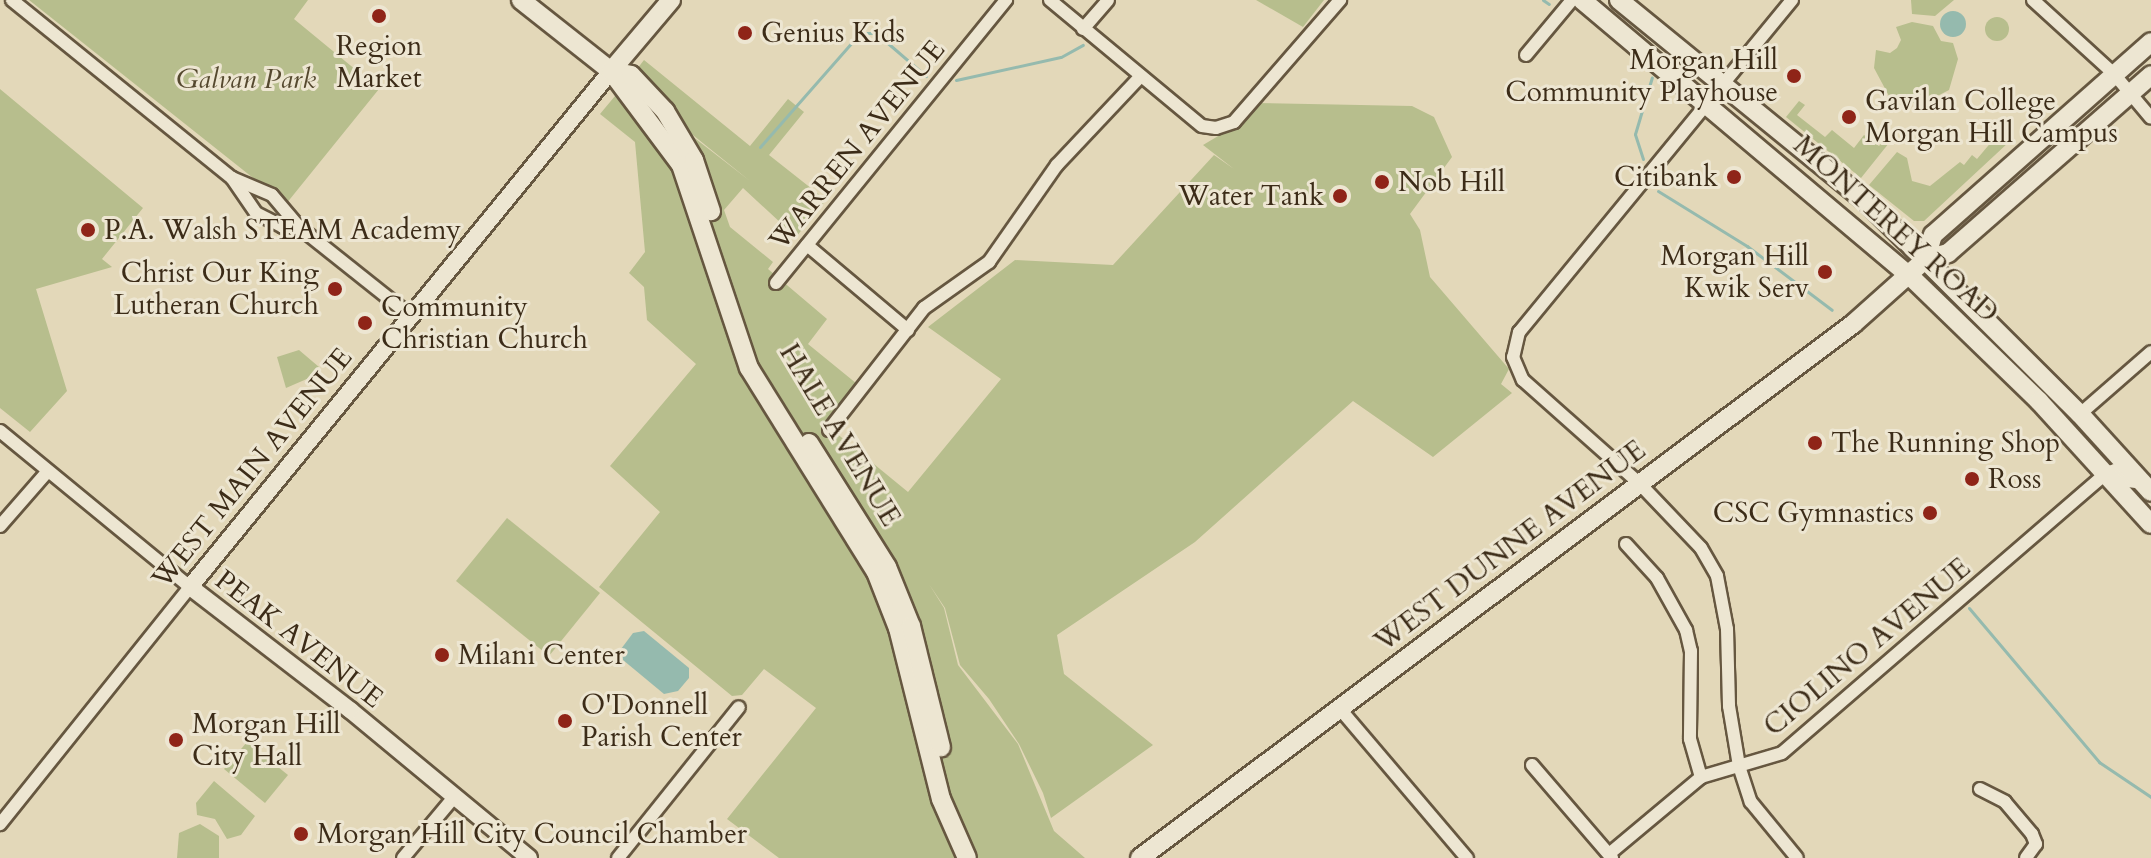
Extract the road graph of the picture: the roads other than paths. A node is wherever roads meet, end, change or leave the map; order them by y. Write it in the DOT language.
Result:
graph roads {
  1 [pos="12,0"];
  2 [pos="521,0"];
  3 [pos="671,0"];
  4 [pos="1006,0"];
  5 [pos="1050,0"];
  6 [pos="1108,0"];
  7 [pos="1340,0"];
  8 [pos="1572,0"];
  9 [pos="1582,0"];
  10 [pos="1619,0"];
  11 [pos="1792,0"];
  12 [pos="2033,0"];
  13 [pos="1083,29"];
  14 [pos="2151,42"];
  15 [pos="1526,55"];
  16 [pos="611,71"];
  17 [pos="2114,74"];
  18 [pos="2151,75"];
  19 [pos="1141,76"];
  20 [pos="1723,85"];
  21 [pos="2130,94"];
  22 [pos="1709,103"];
  23 [pos="2151,118"];
  24 [pos="232,178"];
  25 [pos="299,227"];
  26 [pos="807,245"];
  27 [pos="1926,259"];
  28 [pos="1909,275"];
  29 [pos="776,283"];
  30 [pos="411,316"];
  31 [pos="908,330"];
  32 [pos="2151,352"];
  33 [pos="2080,414"];
  34 [pos="829,430"];
  35 [pos="0,431"];
  36 [pos="48,471"];
  37 [pos="2106,473"];
  38 [pos="1640,484"];
  39 [pos="2147,488"];
  40 [pos="2151,524"];
  41 [pos="0,526"];
  42 [pos="1626,544"];
  43 [pos="190,587"];
  44 [pos="739,707"];
  45 [pos="1340,709"];
  46 [pos="1532,765"];
  47 [pos="1739,766"];
  48 [pos="1701,777"];
  49 [pos="1980,789"];
  50 [pos="455,796"];
  51 [pos="0,824"];
  52 [pos="1610,856"];
  53 [pos="403,858"];
  54 [pos="529,858"];
  55 [pos="618,858"];
  56 [pos="967,858"];
  57 [pos="981,858"];
  58 [pos="1140,858"];
  59 [pos="1467,858"];
  60 [pos="1797,858"];
  61 [pos="2026,858"];
  1 -- 24 [label="street"];
  2 -- 16 [label="main road, HALE AVENUE"];
  3 -- 16 [label="main road, WEST MAIN AVENUE"];
  4 -- 26 [label="street, WARREN AVENUE"];
  5 -- 13 [label="street"];
  6 -- 13 [label="street"];
  7 -- 19 [label="street"];
  8 -- 15 [label="street"];
  9 -- 22 [label="main road, MONTEREY ROAD"];
  10 -- 20 [label="main road, MONTEREY ROAD"];
  11 -- 20 [label="street"];
  12 -- 17 [label="street"];
  13 -- 19 [label="street"];
  14 -- 17 [label="main road"];
  16 -- 30 [label="street, WEST MAIN AVENUE"];
  16 -- 56 [label="main road, HALE AVENUE"];
  16 -- 57 [label="main road, HALE AVENUE"];
  17 -- 21 [label="street"];
  17 -- 27 [label="main road"];
  18 -- 21 [label="main road"];
  19 -- 31 [label="street"];
  20 -- 22 [label="street"];
  20 -- 27 [label="main road, MONTEREY ROAD"];
  21 -- 23 [label="street"];
  21 -- 27 [label="main road"];
  22 -- 28 [label="main road, MONTEREY ROAD"];
  22 -- 38 [label="street"];
  24 -- 25 [label="street"];
  24 -- 25 [label="street"];
  25 -- 30 [label="street"];
  26 -- 29 [label="street, WARREN AVENUE"];
  26 -- 31 [label="street"];
  27 -- 28 [label="main road, WEST DUNNE AVENUE"];
  27 -- 33 [label="main road, MONTEREY ROAD"];
  28 -- 37 [label="main road, MONTEREY ROAD"];
  28 -- 38 [label="main road, WEST DUNNE AVENUE"];
  30 -- 43 [label="street, WEST MAIN AVENUE"];
  31 -- 34 [label="street"];
  32 -- 33 [label="street"];
  33 -- 39 [label="main road, MONTEREY ROAD"];
  35 -- 36 [label="street, PEAK AVENUE"];
  36 -- 41 [label="street"];
  36 -- 43 [label="street, PEAK AVENUE"];
  37 -- 39 [label="street"];
  37 -- 40 [label="main road, MONTEREY ROAD"];
  37 -- 47 [label="street, CIOLINO AVENUE"];
  38 -- 45 [label="main road, WEST DUNNE AVENUE"];
  38 -- 47 [label="street"];
  42 -- 48 [label="street"];
  43 -- 50 [label="street, PEAK AVENUE"];
  43 -- 51 [label="street, WEST MAIN AVENUE"];
  44 -- 55 [label="street"];
  45 -- 58 [label="main road, WEST DUNNE AVENUE"];
  45 -- 59 [label="street"];
  46 -- 52 [label="street"];
  47 -- 48 [label="street, CIOLINO AVENUE"];
  47 -- 60 [label="street"];
  48 -- 52 [label="street, CIOLINO AVENUE"];
  49 -- 61 [label="street"];
  50 -- 53 [label="street"];
  50 -- 54 [label="street, PEAK AVENUE"];
}
